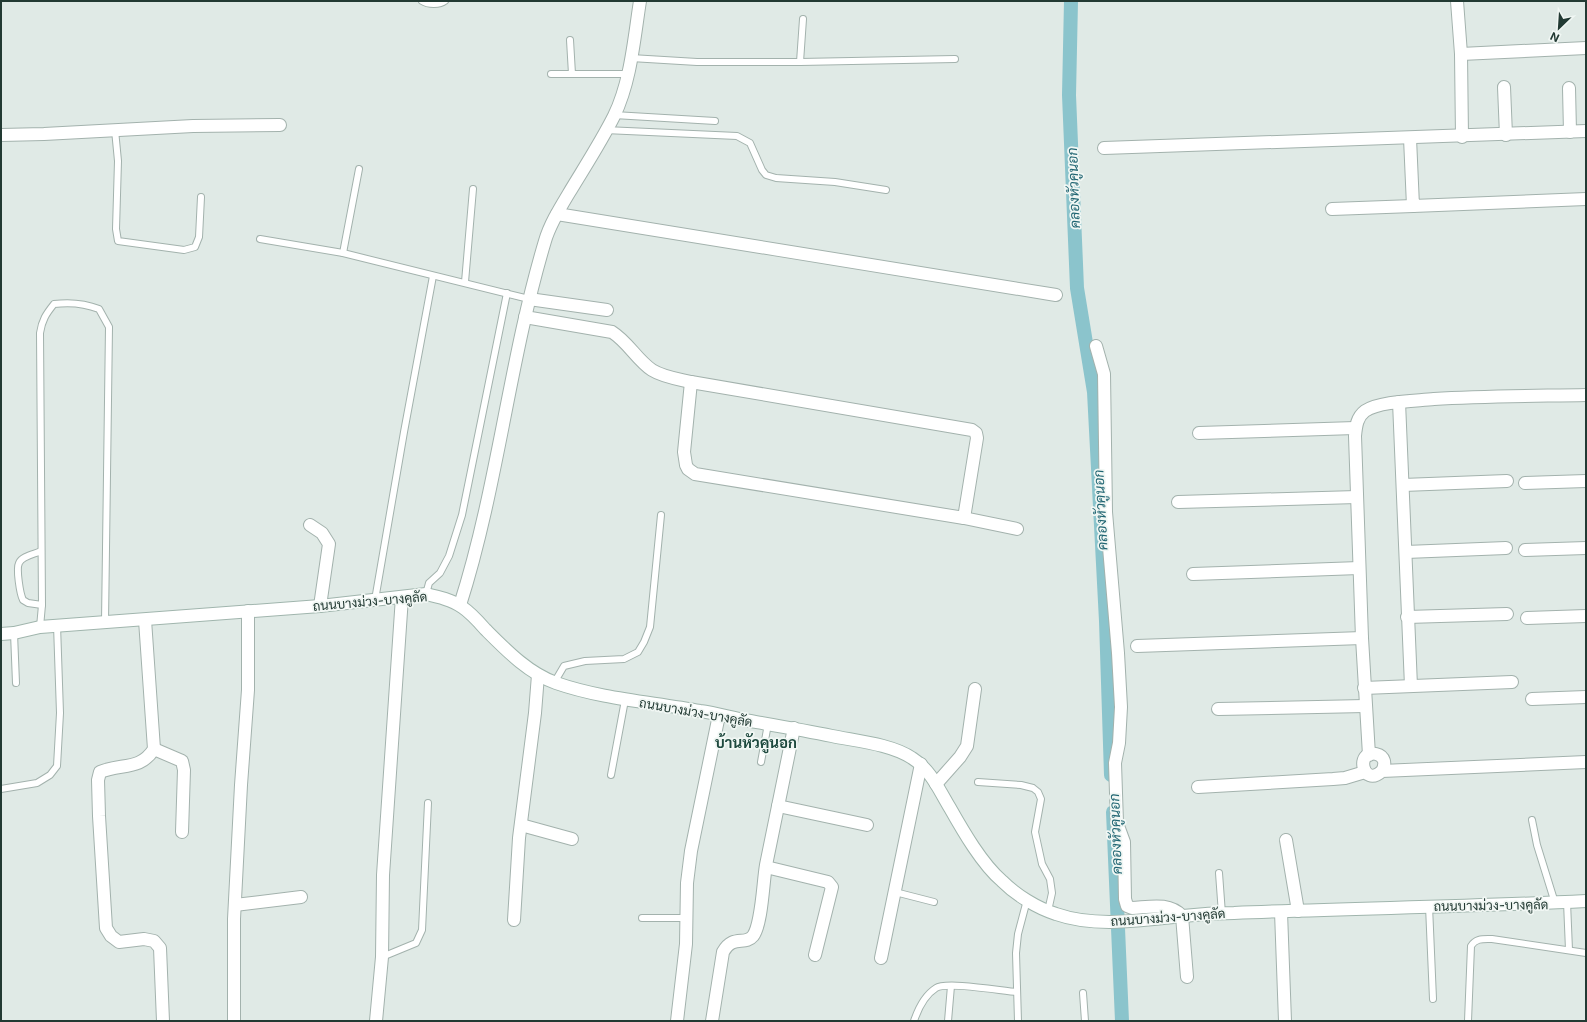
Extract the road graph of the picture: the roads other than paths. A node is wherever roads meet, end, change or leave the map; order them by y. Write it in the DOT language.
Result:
graph roads {
  1 [pos="422,1"];
  2 [pos="445,1"];
  3 [pos="640,1"];
  4 [pos="1457,1"];
  5 [pos="803,19"];
  6 [pos="570,40"];
  7 [pos="1586,48"];
  8 [pos="1461,54"];
  9 [pos="631,58"];
  10 [pos="955,59"];
  11 [pos="800,62"];
  12 [pos="551,74"];
  13 [pos="572,74"];
  14 [pos="628,74"];
  15 [pos="1504,88"];
  16 [pos="1569,88"];
  17 [pos="614,115"];
  18 [pos="715,121"];
  19 [pos="280,125"];
  20 [pos="115,130"];
  21 [pos="606,130"];
  22 [pos="1586,131"];
  23 [pos="1570,132"];
  24 [pos="1,135"];
  25 [pos="1506,135"];
  26 [pos="1462,136"];
  27 [pos="1410,138"];
  28 [pos="1104,148"];
  29 [pos="360,170"];
  30 [pos="474,189"];
  31 [pos="886,190"];
  32 [pos="201,197"];
  33 [pos="1586,199"];
  34 [pos="1413,206"];
  35 [pos="1332,209"];
  36 [pos="557,214"];
  37 [pos="260,239"];
  38 [pos="343,253"];
  39 [pos="434,276"];
  40 [pos="465,282"];
  41 [pos="507,293"];
  42 [pos="1056,295"];
  43 [pos="529,299"];
  44 [pos="607,310"];
  45 [pos="525,317"];
  46 [pos="1096,346"];
  47 [pos="691,382"];
  48 [pos="1586,395"];
  49 [pos="1399,402"];
  50 [pos="1356,428"];
  51 [pos="1199,433"];
  52 [pos="1507,481"];
  53 [pos="1586,481"];
  54 [pos="1525,483"];
  55 [pos="1403,485"];
  56 [pos="1357,497"];
  57 [pos="1178,502"];
  58 [pos="661,515"];
  59 [pos="964,518"];
  60 [pos="310,525"];
  61 [pos="1017,529"];
  62 [pos="1506,548"];
  63 [pos="1586,548"];
  64 [pos="1525,550"];
  65 [pos="41,551"];
  66 [pos="1406,552"];
  67 [pos="1359,568"];
  68 [pos="1193,574"];
  69 [pos="426,594"];
  70 [pos="402,597"];
  71 [pos="375,600"];
  72 [pos="42,605"];
  73 [pos="460,605"];
  74 [pos="320,606"];
  75 [pos="248,611"];
  76 [pos="1507,614"];
  77 [pos="1586,616"];
  78 [pos="1407,617"];
  79 [pos="1527,618"];
  80 [pos="145,620"];
  81 [pos="105,622"];
  82 [pos="57,625"];
  83 [pos="40,626"];
  84 [pos="1,634"];
  85 [pos="14,634"];
  86 [pos="1362,638"];
  87 [pos="1137,646"];
  88 [pos="538,675"];
  89 [pos="16,682"];
  90 [pos="1512,682"];
  91 [pos="554,683"];
  92 [pos="1411,686"];
  93 [pos="1364,688"];
  94 [pos="975,689"];
  95 [pos="1586,697"];
  96 [pos="1532,699"];
  97 [pos="625,700"];
  98 [pos="1365,706"];
  99 [pos="1218,709"];
  100 [pos="719,715"];
  101 [pos="768,724"];
  102 [pos="794,728"];
  103 [pos="154,749"];
  104 [pos="1368,754"];
  105 [pos="761,762"];
  106 [pos="1586,762"];
  107 [pos="921,764"];
  108 [pos="1382,771"];
  109 [pos="1365,772"];
  110 [pos="611,775"];
  111 [pos="978,782"];
  112 [pos="936,784"];
  113 [pos="1198,787"];
  114 [pos="1,789"];
  115 [pos="428,803"];
  116 [pos="778,806"];
  117 [pos="1532,820"];
  118 [pos="520,825"];
  119 [pos="867,825"];
  120 [pos="182,832"];
  121 [pos="572,839"];
  122 [pos="1286,840"];
  123 [pos="766,867"];
  124 [pos="1219,872"];
  125 [pos="896,892"];
  126 [pos="301,897"];
  127 [pos="1027,900"];
  128 [pos="1586,901"];
  129 [pos="934,902"];
  130 [pos="1561,903"];
  131 [pos="235,905"];
  132 [pos="1429,906"];
  133 [pos="1298,911"];
  134 [pos="1048,912"];
  135 [pos="1281,912"];
  136 [pos="1222,914"];
  137 [pos="1182,916"];
  138 [pos="642,918"];
  139 [pos="686,918"];
  140 [pos="514,920"];
  141 [pos="1569,950"];
  142 [pos="1586,953"];
  143 [pos="815,955"];
  144 [pos="382,957"];
  145 [pos="881,958"];
  146 [pos="1187,977"];
  147 [pos="951,986"];
  148 [pos="1017,992"];
  149 [pos="1083,994"];
  150 [pos="1433,999"];
  151 [pos="162,1021"];
  152 [pos="234,1021"];
  153 [pos="376,1021"];
  154 [pos="677,1021"];
  155 [pos="712,1021"];
  156 [pos="914,1021"];
  157 [pos="948,1021"];
  158 [pos="1018,1021"];
  159 [pos="1085,1021"];
  160 [pos="1285,1021"];
  161 [pos="1468,1021"];
  1 -- 2 [label="lane"];
  3 -- 9 [label="street"];
  4 -- 8 [label="street"];
  5 -- 11 [label="lane"];
  6 -- 13 [label="lane"];
  7 -- 8 [label="street"];
  8 -- 26 [label="street"];
  9 -- 11 [label="lane"];
  9 -- 14 [label="street"];
  10 -- 11 [label="lane"];
  12 -- 13 [label="lane"];
  13 -- 14 [label="lane"];
  14 -- 17 [label="street"];
  15 -- 25 [label="street"];
  16 -- 23 [label="street"];
  17 -- 18 [label="lane"];
  17 -- 21 [label="street"];
  19 -- 20 [label="street"];
  20 -- 24 [label="street"];
  20 -- 32 [label="lane"];
  21 -- 31 [label="lane"];
  21 -- 36 [label="street"];
  22 -- 23 [label="street"];
  23 -- 25 [label="street"];
  25 -- 26 [label="street"];
  26 -- 27 [label="street"];
  27 -- 28 [label="street"];
  27 -- 34 [label="street"];
  29 -- 38 [label="lane"];
  30 -- 40 [label="lane"];
  33 -- 34 [label="street"];
  34 -- 35 [label="street"];
  36 -- 42 [label="street"];
  36 -- 43 [label="street"];
  37 -- 38 [label="lane"];
  38 -- 39 [label="lane"];
  39 -- 40 [label="lane"];
  39 -- 71 [label="lane"];
  40 -- 41 [label="lane"];
  41 -- 43 [label="lane"];
  41 -- 69 [label="lane"];
  43 -- 44 [label="street"];
  43 -- 45 [label="street"];
  45 -- 47 [label="street"];
  45 -- 73 [label="street"];
  46 -- 137 [label="street"];
  47 -- 59 [label="street"];
  47 -- 59 [label="street"];
  48 -- 49 [label="street"];
  49 -- 50 [label="street"];
  49 -- 55 [label="street"];
  50 -- 51 [label="street"];
  50 -- 56 [label="street"];
  52 -- 55 [label="street"];
  53 -- 54 [label="street"];
  55 -- 66 [label="street"];
  56 -- 57 [label="street"];
  56 -- 67 [label="street"];
  58 -- 91 [label="lane"];
  59 -- 61 [label="street"];
  60 -- 74 [label="street"];
  62 -- 66 [label="street"];
  63 -- 64 [label="street"];
  65 -- 72 [label="lane"];
  65 -- 72 [label="lane"];
  65 -- 81 [label="lane"];
  66 -- 78 [label="street"];
  67 -- 68 [label="street"];
  67 -- 86 [label="street"];
  69 -- 70 [label="street, ถนนบางม่วง-บางคูลัด"];
  69 -- 73 [label="street, ถนนบางม่วง-บางคูลัด"];
  70 -- 71 [label="street, ถนนบางม่วง-บางคูลัด"];
  70 -- 144 [label="street"];
  71 -- 74 [label="street, ถนนบางม่วง-บางคูลัด"];
  72 -- 83 [label="lane"];
  73 -- 88 [label="street, ถนนบางม่วง-บางคูลัด"];
  74 -- 75 [label="street, ถนนบางม่วง-บางคูลัด"];
  75 -- 80 [label="street, ถนนบางม่วง-บางคูลัด"];
  75 -- 131 [label="street"];
  76 -- 78 [label="street"];
  77 -- 79 [label="street"];
  78 -- 92 [label="street"];
  80 -- 81 [label="street, ถนนบางม่วง-บางคูลัด"];
  80 -- 103 [label="street"];
  81 -- 82 [label="street, ถนนบางม่วง-บางคูลัด"];
  82 -- 83 [label="street, ถนนบางม่วง-บางคูลัด"];
  82 -- 114 [label="lane"];
  83 -- 85 [label="street, ถนนบางม่วง-บางคูลัด"];
  84 -- 85 [label="street, ถนนบางม่วง-บางคูลัด"];
  85 -- 89 [label="lane"];
  86 -- 87 [label="street"];
  86 -- 93 [label="street"];
  88 -- 91 [label="street, ถนนบางม่วง-บางคูลัด"];
  88 -- 118 [label="street"];
  90 -- 92 [label="street"];
  91 -- 97 [label="street, ถนนบางม่วง-บางคูลัด"];
  92 -- 93 [label="street"];
  93 -- 98 [label="street"];
  94 -- 112 [label="street"];
  95 -- 96 [label="street"];
  97 -- 100 [label="street, ถนนบางม่วง-บางคูลัด"];
  97 -- 110 [label="lane"];
  98 -- 99 [label="street"];
  98 -- 104 [label="street"];
  100 -- 101 [label="street, ถนนบางม่วง-บางคูลัด"];
  100 -- 139 [label="street"];
  101 -- 102 [label="street, ถนนบางม่วง-บางคูลัด"];
  101 -- 105 [label="lane"];
  102 -- 107 [label="street, ถนนบางม่วง-บางคูลัด"];
  102 -- 116 [label="street"];
  103 -- 120 [label="street"];
  103 -- 151 [label="street"];
  104 -- 108 [label="street"];
  104 -- 109 [label="street"];
  106 -- 108 [label="street"];
  107 -- 112 [label="street, ถนนบางม่วง-บางคูลัด"];
  107 -- 125 [label="street"];
  108 -- 109 [label="street"];
  109 -- 113 [label="street"];
  111 -- 134 [label="lane"];
  112 -- 127 [label="street, ถนนบางม่วง-บางคูลัด"];
  115 -- 144 [label="lane"];
  116 -- 119 [label="street"];
  116 -- 123 [label="street"];
  117 -- 130 [label="lane"];
  118 -- 121 [label="street"];
  118 -- 140 [label="street"];
  122 -- 133 [label="street"];
  123 -- 143 [label="street"];
  123 -- 155 [label="street"];
  124 -- 136 [label="lane"];
  125 -- 129 [label="lane"];
  125 -- 145 [label="street"];
  126 -- 131 [label="street"];
  127 -- 134 [label="street, ถนนบางม่วง-บางคูลัด"];
  127 -- 148 [label="lane"];
  128 -- 130 [label="street, ถนนบางม่วง-บางคูลัด"];
  130 -- 132 [label="street, ถนนบางม่วง-บางคูลัด"];
  130 -- 141 [label="lane"];
  131 -- 152 [label="street"];
  132 -- 133 [label="street, ถนนบางม่วง-บางคูลัด"];
  132 -- 150 [label="lane"];
  133 -- 135 [label="street, ถนนบางม่วง-บางคูลัด"];
  134 -- 137 [label="street, ถนนบางม่วง-บางคูลัด"];
  135 -- 136 [label="street, ถนนบางม่วง-บางคูลัด"];
  135 -- 160 [label="street"];
  136 -- 137 [label="street, ถนนบางม่วง-บางคูลัด"];
  137 -- 146 [label="street"];
  138 -- 139 [label="lane"];
  139 -- 154 [label="street"];
  141 -- 142 [label="lane"];
  141 -- 161 [label="lane"];
  144 -- 153 [label="street"];
  147 -- 148 [label="lane"];
  147 -- 156 [label="lane"];
  147 -- 157 [label="lane"];
  148 -- 158 [label="lane"];
  149 -- 159 [label="lane"];
}
